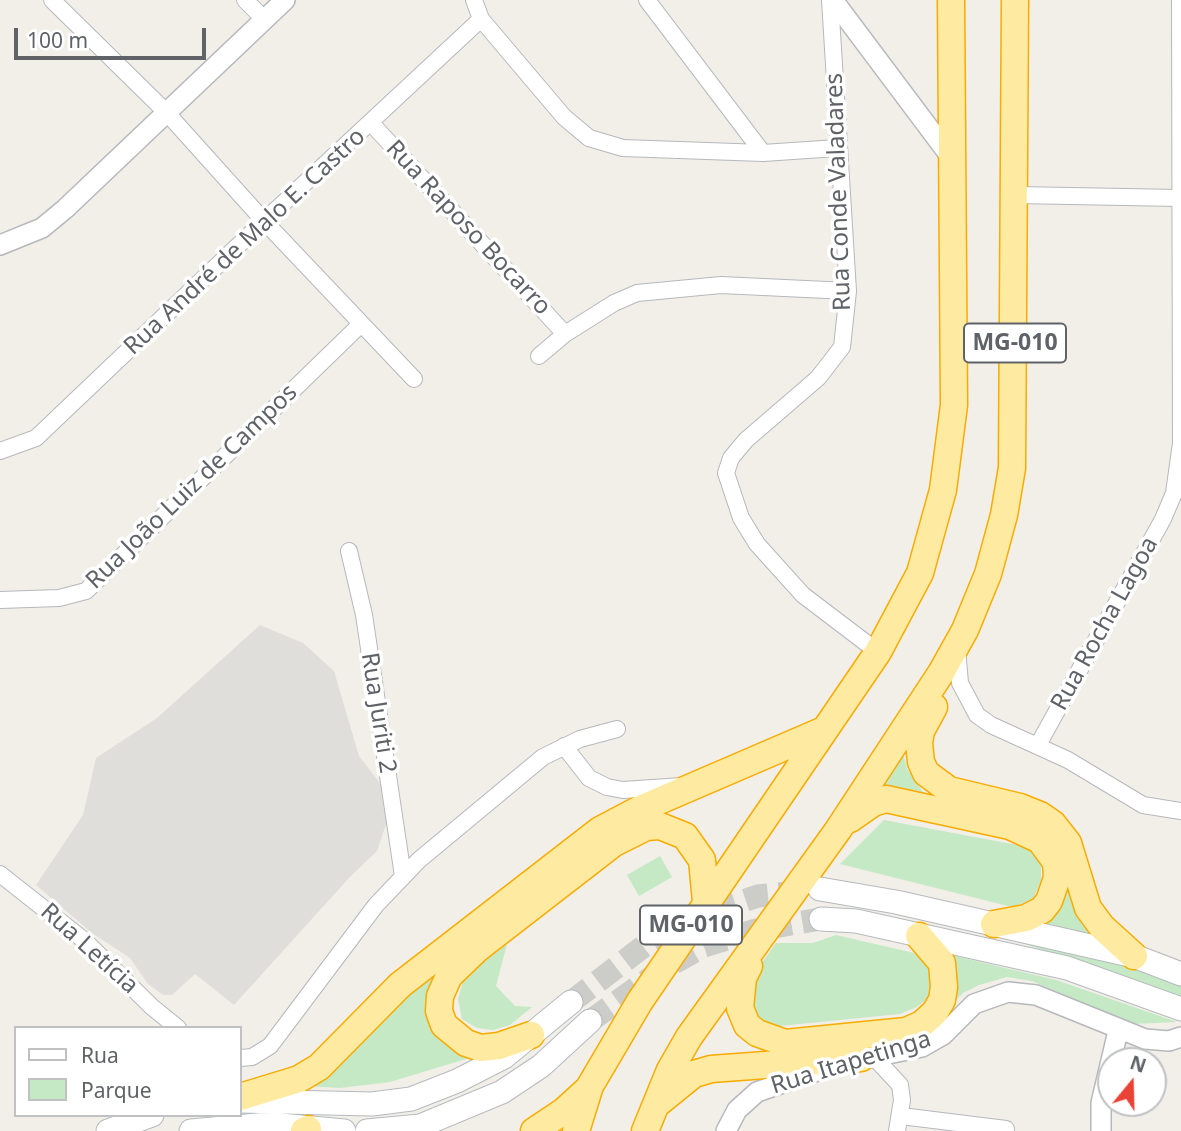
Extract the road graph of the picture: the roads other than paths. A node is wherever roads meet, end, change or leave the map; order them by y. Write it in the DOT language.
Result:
graph roads {
  1 [pos="52,0"];
  2 [pos="245,0"];
  3 [pos="285,0"];
  4 [pos="474,0"];
  5 [pos="647,0"];
  6 [pos="831,0"];
  7 [pos="951,0"];
  8 [pos="1015,0"];
  9 [pos="1180,0"];
  10 [pos="263,18"];
  11 [pos="481,19"];
  12 [pos="1180,58"];
  13 [pos="166,112"];
  14 [pos="371,123"];
  15 [pos="837,148"];
  16 [pos="763,153"];
  17 [pos="953,160"];
  18 [pos="1016,195"];
  19 [pos="1179,198"];
  20 [pos="264,221"];
  21 [pos="0,245"];
  22 [pos="848,291"];
  23 [pos="361,324"];
  24 [pos="565,334"];
  25 [pos="539,356"];
  26 [pos="414,379"];
  27 [pos="0,451"];
  28 [pos="1178,494"];
  29 [pos="349,551"];
  30 [pos="0,600"];
  31 [pos="956,645"];
  32 [pos="878,652"];
  33 [pos="941,673"];
  34 [pos="826,729"];
  35 [pos="617,730"];
  36 [pos="1038,745"];
  37 [pos="564,746"];
  38 [pos="695,786"];
  39 [pos="1181,811"];
  40 [pos="838,830"];
  41 [pos="0,874"];
  42 [pos="403,876"];
  43 [pos="820,889"];
  44 [pos="706,902"];
  45 [pos="821,919"];
  46 [pos="993,924"];
  47 [pos="919,936"];
  48 [pos="755,947"];
  49 [pos="1134,956"];
  50 [pos="1181,974"];
  51 [pos="571,1002"];
  52 [pos="1181,1009"];
  53 [pos="590,1021"];
  54 [pos="175,1026"];
  55 [pos="1118,1031"];
  56 [pos="531,1035"];
  57 [pos="1181,1037"];
  58 [pos="867,1057"];
  59 [pos="242,1058"];
  60 [pos="590,1086"];
  61 [pos="242,1098"];
  62 [pos="242,1099"];
  63 [pos="146,1117"];
  64 [pos="649,1119"];
  65 [pos="899,1123"];
  66 [pos="1006,1129"];
  67 [pos="306,1130"];
  68 [pos="108,1131"];
  69 [pos="191,1131"];
  70 [pos="344,1131"];
  71 [pos="367,1131"];
  72 [pos="534,1131"];
  73 [pos="576,1131"];
  74 [pos="726,1131"];
  75 [pos="1101,1131"];
  1 -- 13 [label="street"];
  2 -- 10 [label="street"];
  3 -- 10 [label="street"];
  4 -- 11 [label="street"];
  5 -- 16 [label="street"];
  6 -- 15 [label="street, Rua Conde Valadares"];
  6 -- 17 [label="street"];
  7 -- 17 [label="highway, MG-010"];
  8 -- 18 [label="highway, MG-010"];
  9 -- 12 [label="street, Rua Rocha Lagoa"];
  10 -- 13 [label="street"];
  11 -- 14 [label="street, Rua André de Malo E. Castro"];
  11 -- 16 [label="street"];
  12 -- 19 [label="street, Rua Rocha Lagoa"];
  13 -- 20 [label="street"];
  13 -- 21 [label="street"];
  14 -- 20 [label="street, Rua André de Malo E. Castro"];
  14 -- 24 [label="street, Rua Raposo Bocarro"];
  15 -- 16 [label="street"];
  15 -- 22 [label="street, Rua Conde Valadares"];
  17 -- 32 [label="highway, MG-010"];
  18 -- 19 [label="street"];
  18 -- 31 [label="highway, MG-010"];
  19 -- 28 [label="street, Rua Rocha Lagoa"];
  20 -- 23 [label="street"];
  20 -- 27 [label="street, Rua André de Malo E. Castro"];
  22 -- 24 [label="street"];
  22 -- 32 [label="street, Rua Conde Valadares"];
  23 -- 26 [label="street"];
  23 -- 30 [label="street, Rua João Luiz de Campos"];
  24 -- 25 [label="street"];
  28 -- 36 [label="street, Rua Rocha Lagoa"];
  29 -- 42 [label="street, Rua Juriti 2"];
  31 -- 33 [label="highway, MG-010"];
  31 -- 36 [label="street"];
  32 -- 34 [label="highway, MG-010"];
  33 -- 40 [label="highway, MG-010"];
  33 -- 49 [label="highway"];
  34 -- 38 [label="highway"];
  34 -- 44 [label="highway, MG-010"];
  35 -- 37 [label="street"];
  36 -- 39 [label="street"];
  37 -- 38 [label="street"];
  37 -- 42 [label="street"];
  38 -- 61 [label="highway"];
  40 -- 46 [label="highway"];
  40 -- 48 [label="highway, MG-010"];
  41 -- 54 [label="street, Rua Letícia"];
  42 -- 59 [label="street"];
  43 -- 46 [label="main road"];
  44 -- 56 [label="highway"];
  44 -- 60 [label="highway, MG-010"];
  45 -- 47 [label="main road"];
  46 -- 49 [label="main road"];
  47 -- 48 [label="highway"];
  47 -- 52 [label="main road"];
  48 -- 64 [label="highway, MG-010"];
  49 -- 50 [label="main road"];
  51 -- 56 [label="main road"];
  53 -- 71 [label="main road"];
  55 -- 57 [label="street, Rua Itapetinga"];
  55 -- 58 [label="street, Rua Itapetinga"];
  55 -- 75 [label="street"];
  56 -- 62 [label="main road"];
  58 -- 64 [label="highway"];
  58 -- 65 [label="street"];
  58 -- 74 [label="street, Rua Itapetinga"];
  60 -- 72 [label="highway"];
  60 -- 73 [label="highway, MG-010"];
  63 -- 68 [label="main road"];
  65 -- 66 [label="street"];
  67 -- 69 [label="main road"];
  67 -- 70 [label="main road"];
}
